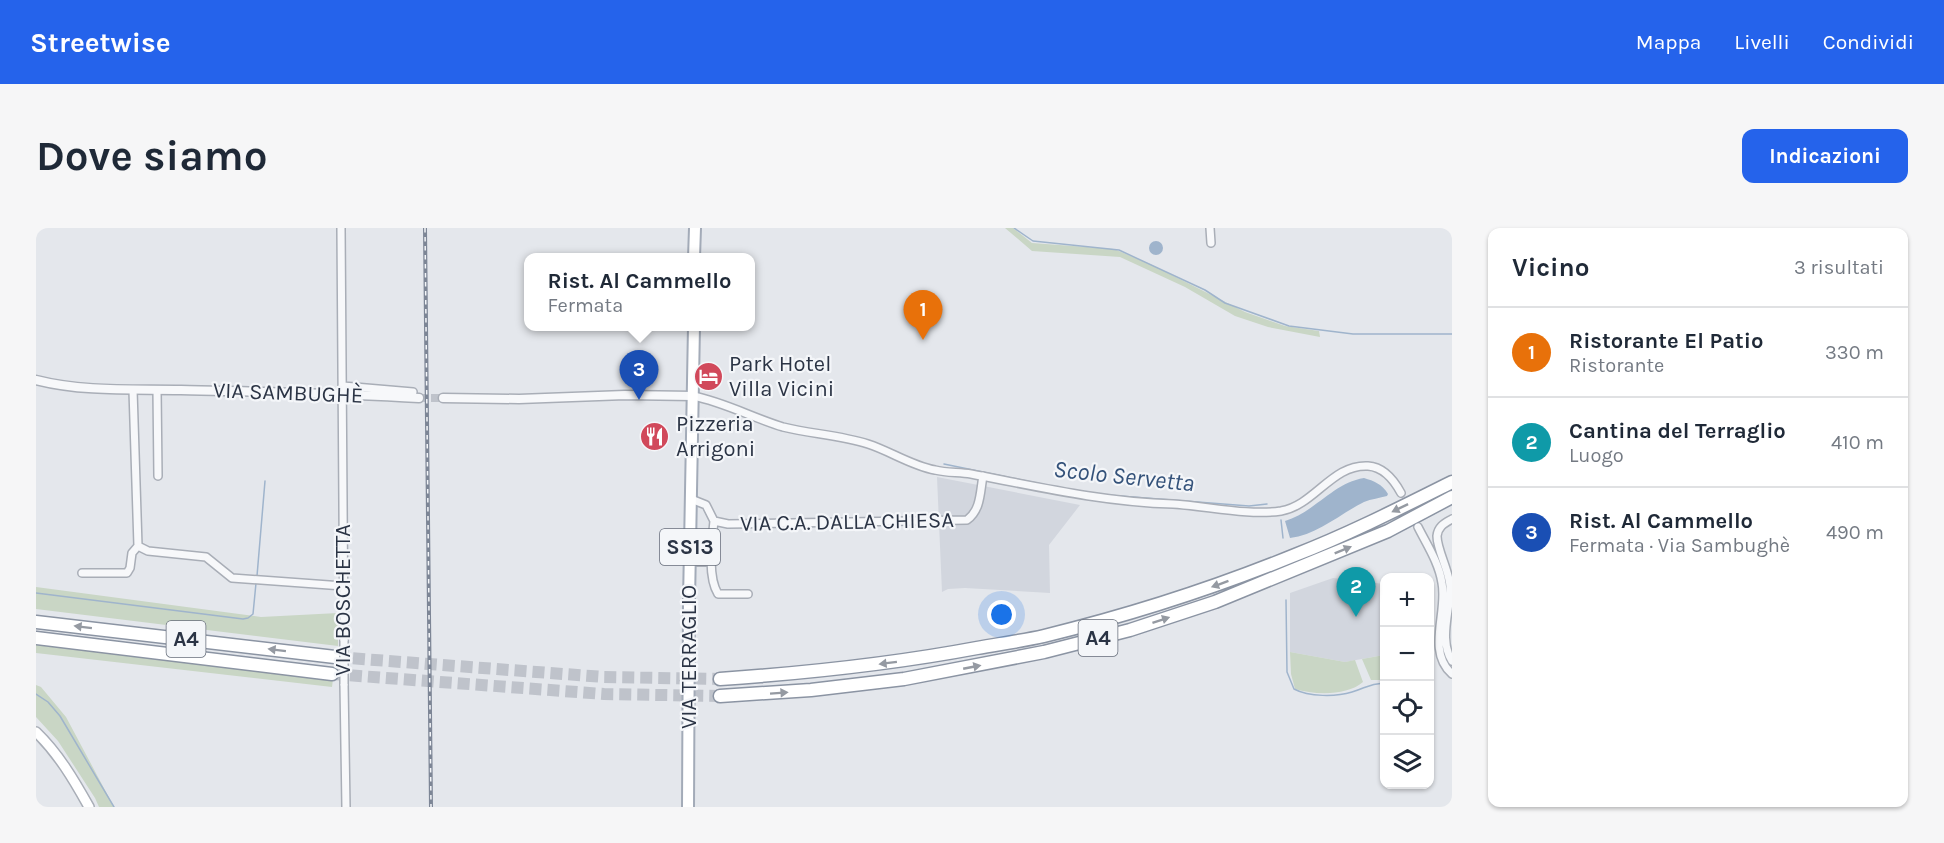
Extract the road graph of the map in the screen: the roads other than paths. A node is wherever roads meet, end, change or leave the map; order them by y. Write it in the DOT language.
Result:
graph roads {
  1 [pos="341,228"];
  2 [pos="695,228"];
  3 [pos="1210,228"];
  4 [pos="1211,243"];
  5 [pos="694,253"];
  6 [pos="694,331"];
  7 [pos="36,380"];
  8 [pos="342,389"];
  9 [pos="133,390"];
  10 [pos="157,390"];
  11 [pos="416,395"];
  12 [pos="693,396"];
  13 [pos="443,398"];
  14 [pos="158,476"];
  15 [pos="983,476"];
  16 [pos="1452,482"];
  17 [pos="1401,493"];
  18 [pos="1452,497"];
  19 [pos="691,499"];
  20 [pos="1452,519"];
  21 [pos="714,520"];
  22 [pos="1419,527"];
  23 [pos="138,546"];
  24 [pos="690,562"];
  25 [pos="711,562"];
  26 [pos="82,573"];
  27 [pos="343,586"];
  28 [pos="748,594"];
  29 [pos="36,622"];
  30 [pos="36,638"];
  31 [pos="335,657"];
  32 [pos="1452,660"];
  33 [pos="332,674"];
  34 [pos="1452,674"];
  35 [pos="720,679"];
  36 [pos="720,696"];
  37 [pos="36,732"];
  38 [pos="89,807"];
  39 [pos="346,807"];
  40 [pos="688,807"];
  1 -- 8 [label="street, VIA BOSCHETTA"];
  2 -- 5 [label="main road"];
  3 -- 4 [label="street"];
  6 -- 12 [label="main road, VIA TERRAGLIO / SS13"];
  7 -- 9 [label="street, VIA SAMBUGHÈ"];
  8 -- 10 [label="street, VIA SAMBUGHÈ"];
  8 -- 11 [label="street, VIA SAMBUGHÈ"];
  8 -- 27 [label="street, VIA BOSCHETTA"];
  9 -- 10 [label="street, VIA SAMBUGHÈ"];
  9 -- 23 [label="street"];
  10 -- 14 [label="street"];
  12 -- 13 [label="street"];
  12 -- 15 [label="street"];
  12 -- 19 [label="main road, VIA TERRAGLIO / SS13"];
  15 -- 17 [label="street"];
  15 -- 21 [label="street, VIA C.A. DALLA CHIESA"];
  16 -- 35 [label="highway, A4, one-way"];
  36 -- 18 [label="highway, A4, one-way"];
  19 -- 21 [label="street, VIA C.A. DALLA CHIESA"];
  19 -- 24 [label="main road, VIA TERRAGLIO / SS13"];
  20 -- 32 [label="street"];
  21 -- 25 [label="street"];
  22 -- 34 [label="street"];
  23 -- 26 [label="street"];
  23 -- 27 [label="street"];
  24 -- 25 [label="street"];
  24 -- 40 [label="main road, VIA TERRAGLIO / SS13"];
  25 -- 28 [label="street"];
  27 -- 39 [label="street, VIA BOSCHETTA, bridge"];
  31 -- 29 [label="highway, A4, one-way"];
  30 -- 33 [label="highway, A4"];
  37 -- 38 [label="main road"];
}
